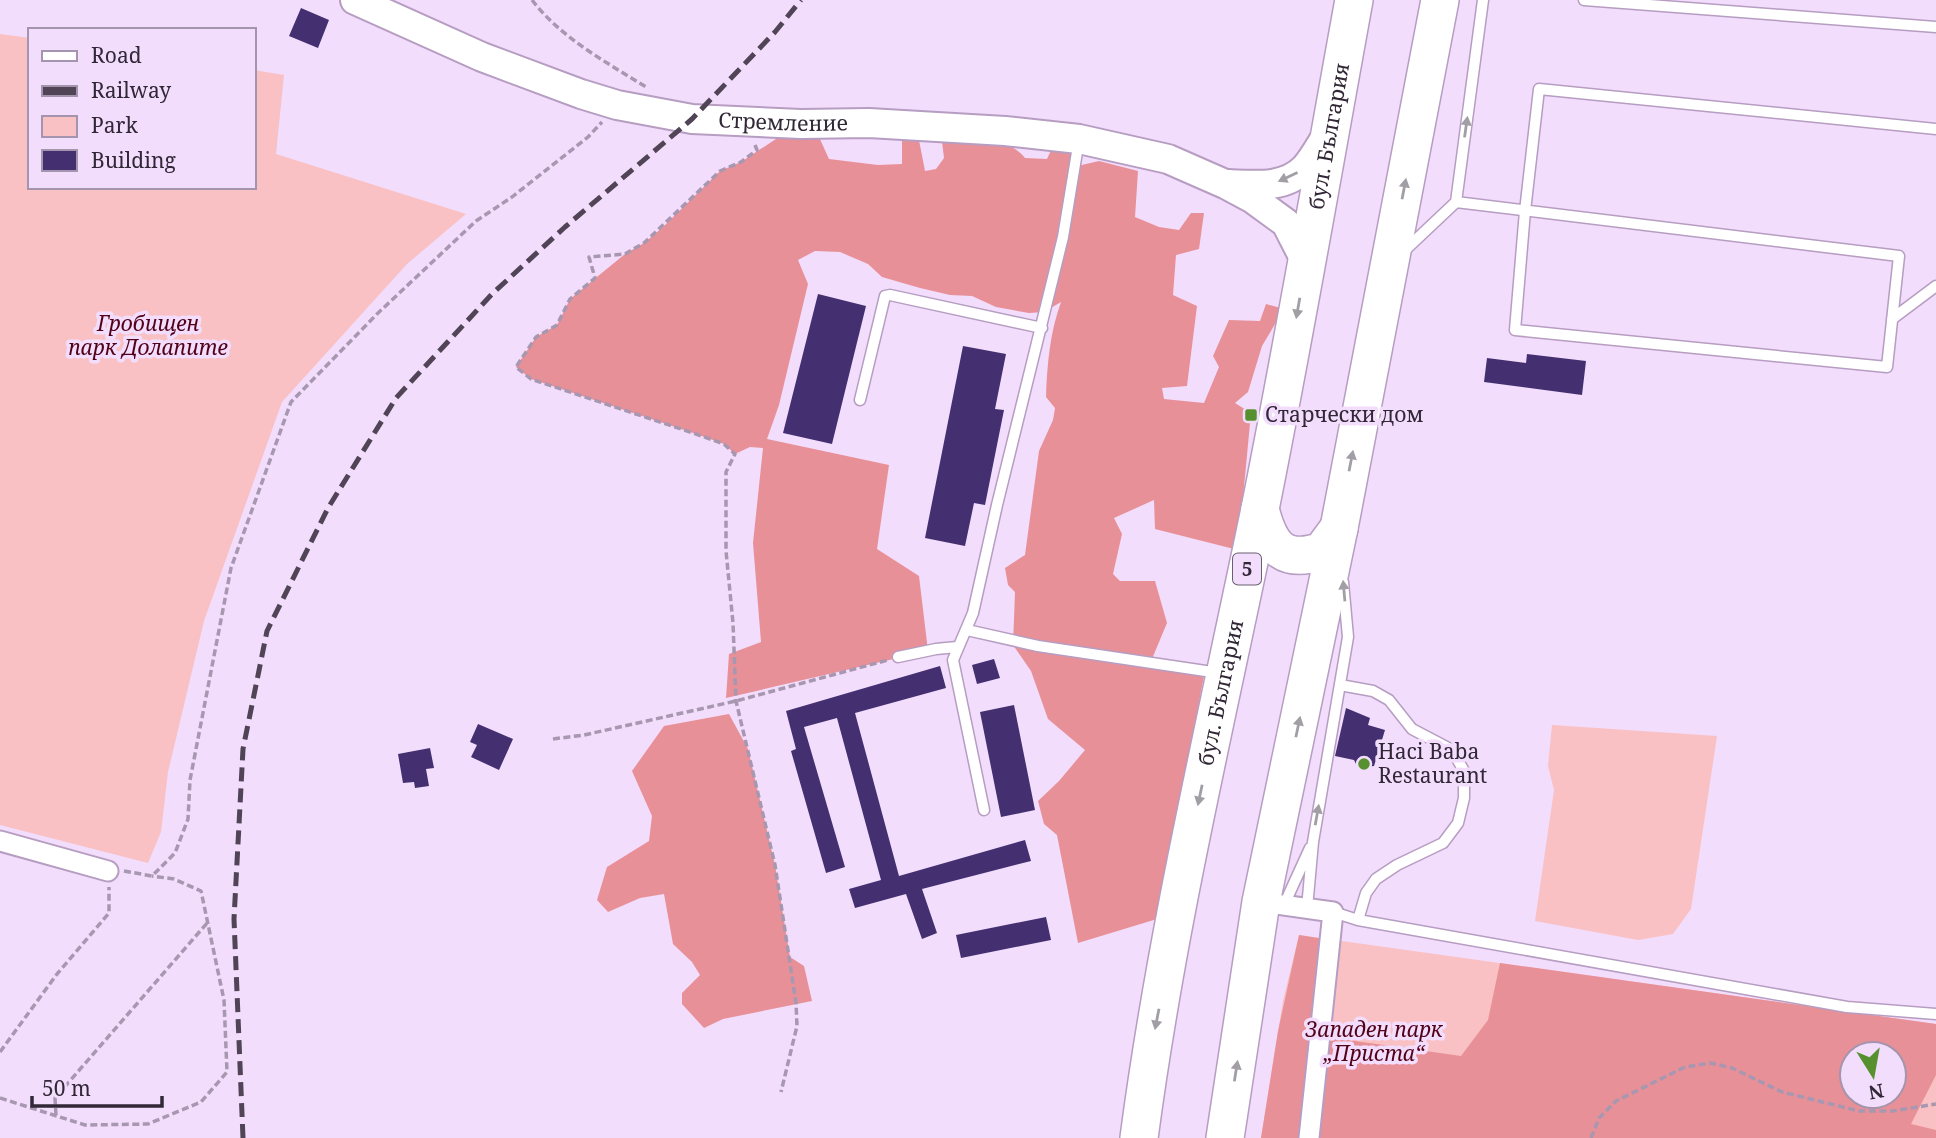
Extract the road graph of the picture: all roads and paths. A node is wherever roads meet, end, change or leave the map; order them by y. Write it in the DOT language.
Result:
graph roads {
  1 [pos="355,0"];
  2 [pos="532,0"];
  3 [pos="1354,0"];
  4 [pos="1440,0"];
  5 [pos="1483,0"];
  6 [pos="1584,0"];
  7 [pos="1936,27"];
  8 [pos="652,91"];
  9 [pos="756,122"];
  10 [pos="1936,129"];
  11 [pos="1331,130"];
  12 [pos="589,137"];
  13 [pos="1079,139"];
  14 [pos="1225,184"];
  15 [pos="1456,202"];
  16 [pos="1525,211"];
  17 [pos="1307,262"];
  18 [pos="1389,264"];
  19 [pos="1936,286"];
  20 [pos="1892,319"];
  21 [pos="1042,328"];
  22 [pos="860,400"];
  23 [pos="1260,509"];
  24 [pos="1339,528"];
  25 [pos="967,630"];
  26 [pos="957,647"];
  27 [pos="898,657"];
  28 [pos="1225,674"];
  29 [pos="1339,685"];
  30 [pos="736,701"];
  31 [pos="553,739"];
  32 [pos="984,810"];
  33 [pos="0,841"];
  34 [pos="1312,842"];
  35 [pos="108,871"];
  36 [pos="152,876"];
  37 [pos="1273,904"];
  38 [pos="1307,908"];
  39 [pos="1333,912"];
  40 [pos="1358,920"];
  41 [pos="208,922"];
  42 [pos="1936,1014"];
  43 [pos="0,1052"];
  44 [pos="781,1092"];
  45 [pos="0,1098"];
  46 [pos="1936,1104"];
  47 [pos="56,1115"];
  48 [pos="1139,1138"];
  49 [pos="1225,1138"];
  50 [pos="1308,1138"];
  51 [pos="1591,1138"];
  1 -- 9 [label="street, Стремление"];
  2 -- 8 [label="path"];
  3 -- 11 [label="highway, бул. България / 5"];
  18 -- 4 [label="highway, one-way"];
  15 -- 5 [label="lane, one-way"];
  6 -- 7 [label="lane"];
  9 -- 13 [label="street, Стремление"];
  9 -- 30 [label="path"];
  10 -- 16 [label="lane"];
  11 -- 14 [label="street, one-way"];
  11 -- 17 [label="highway, бул. България / 5"];
  12 -- 36 [label="path"];
  13 -- 14 [label="street, Стремление"];
  13 -- 21 [label="lane"];
  14 -- 17 [label="street, Стремление"];
  15 -- 16 [label="lane"];
  15 -- 18 [label="lane"];
  16 -- 20 [label="lane"];
  16 -- 20 [label="lane"];
  17 -- 23 [label="highway, бул. България / 5, one-way"];
  24 -- 18 [label="highway, one-way"];
  19 -- 20 [label="lane"];
  21 -- 22 [label="lane"];
  21 -- 25 [label="lane"];
  23 -- 24 [label="highway"];
  23 -- 28 [label="highway, бул. България / 5"];
  29 -- 24 [label="lane, one-way"];
  37 -- 24 [label="highway, one-way"];
  25 -- 26 [label="lane"];
  25 -- 28 [label="lane"];
  26 -- 27 [label="lane"];
  26 -- 32 [label="lane"];
  27 -- 30 [label="path"];
  28 -- 48 [label="highway, бул. България / 5, one-way"];
  34 -- 29 [label="lane, one-way"];
  29 -- 40 [label="lane"];
  30 -- 31 [label="path"];
  30 -- 44 [label="path"];
  33 -- 35 [label="street"];
  34 -- 37 [label="lane"];
  34 -- 38 [label="lane"];
  35 -- 36 [label="path"];
  35 -- 43 [label="path"];
  36 -- 41 [label="path"];
  37 -- 38 [label="street"];
  49 -- 37 [label="highway, one-way"];
  38 -- 39 [label="street"];
  39 -- 40 [label="lane"];
  39 -- 50 [label="street"];
  40 -- 42 [label="lane"];
  41 -- 47 [label="path"];
  41 -- 47 [label="path"];
  45 -- 47 [label="path"];
  46 -- 51 [label="path"];
}
